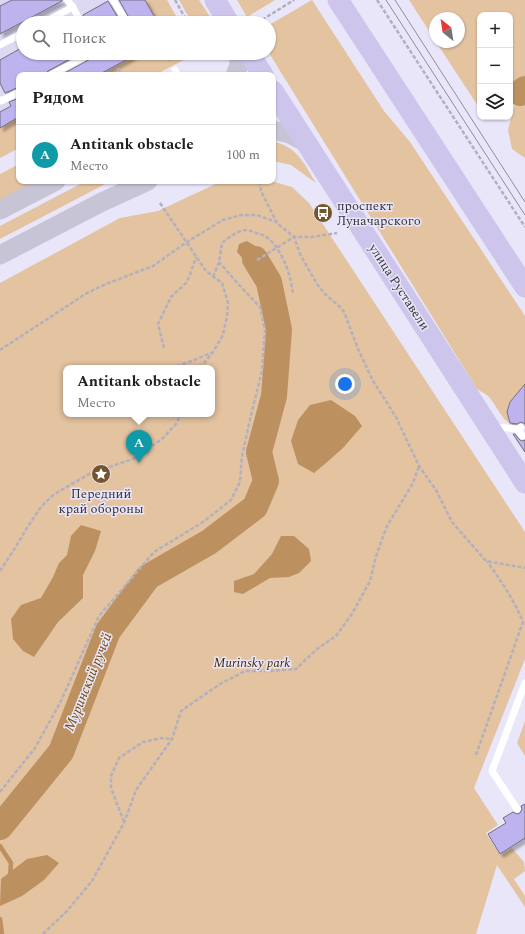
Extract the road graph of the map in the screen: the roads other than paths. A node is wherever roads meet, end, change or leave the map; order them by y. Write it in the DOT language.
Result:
graph roads {
  1 [pos="67,0"];
  2 [pos="113,0"];
  3 [pos="215,0"];
  4 [pos="338,0"];
  5 [pos="73,7"];
  6 [pos="56,16"];
  7 [pos="78,16"];
  8 [pos="123,16"];
  9 [pos="225,16"];
  10 [pos="16,37"];
  11 [pos="0,45"];
  12 [pos="79,60"];
  13 [pos="239,60"];
  14 [pos="253,60"];
  15 [pos="56,72"];
  16 [pos="236,72"];
  17 [pos="261,72"];
  18 [pos="16,94"];
  19 [pos="276,96"];
  20 [pos="0,100"];
  21 [pos="276,131"];
  22 [pos="306,143"];
  23 [pos="50,184"];
  24 [pos="141,184"];
  25 [pos="0,210"];
  26 [pos="0,255"];
  27 [pos="525,287"];
  28 [pos="488,427"];
  29 [pos="522,436"];
  30 [pos="525,483"];
  31 [pos="525,683"];
  32 [pos="517,809"];
  1 -- 5 [label="lane"];
  2 -- 8 [label="lane"];
  3 -- 9 [label="main road"];
  4 -- 27 [label="main road"];
  5 -- 6 [label="lane"];
  5 -- 7 [label="lane"];
  10 -- 11 [label="lane"];
  12 -- 15 [label="lane"];
  13 -- 16 [label="main road"];
  14 -- 17 [label="main road"];
  18 -- 20 [label="lane"];
  19 -- 22 [label="main road, улица Руставели"];
  21 -- 22 [label="main road"];
  22 -- 28 [label="main road, улица Руставели"];
  23 -- 25 [label="main road"];
  24 -- 26 [label="main road"];
  28 -- 29 [label="lane"];
  28 -- 30 [label="main road, улица Руставели"];
  31 -- 32 [label="lane"];
}
